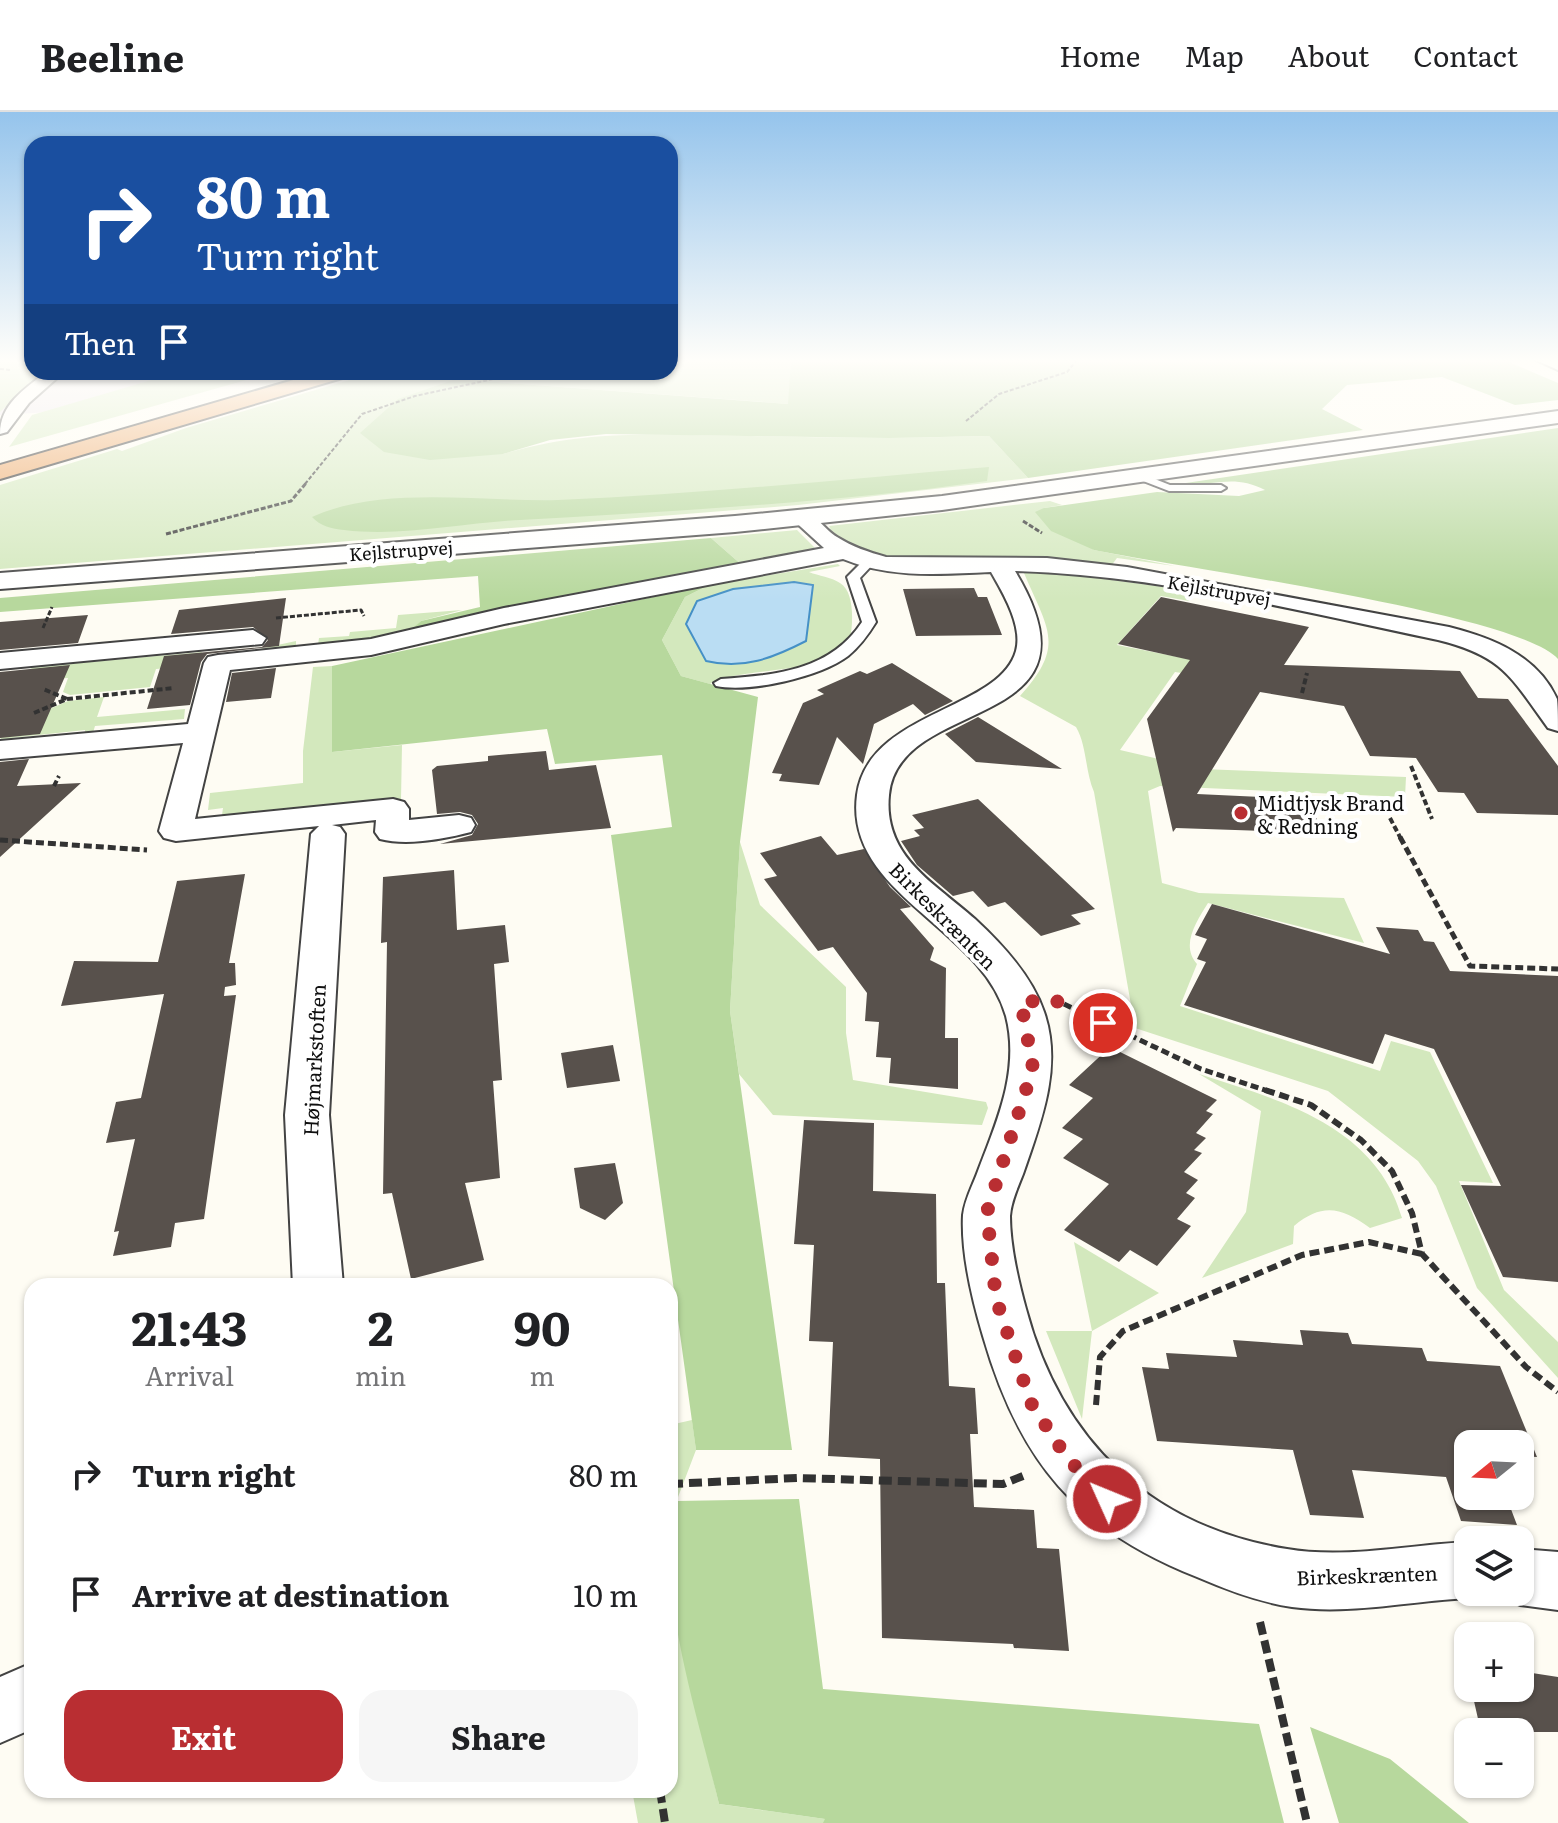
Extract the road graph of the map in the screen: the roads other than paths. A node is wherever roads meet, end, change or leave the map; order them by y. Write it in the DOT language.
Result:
graph roads {
  1 [pos="64,440"];
  2 [pos="110,440"];
  3 [pos="1400,440"];
  4 [pos="0,458"];
  5 [pos="0,472"];
  6 [pos="1142,477"];
  7 [pos="1221,488"];
  8 [pos="801,517"];
  9 [pos="842,552"];
  10 [pos="870,561"];
  11 [pos="999,565"];
  12 [pos="0,581"];
  13 [pos="344,629"];
  14 [pos="238,650"];
  15 [pos="0,661"];
  16 [pos="721,683"];
  17 [pos="1558,722"];
  18 [pos="202,732"];
  19 [pos="0,750"];
  20 [pos="459,825"];
  21 [pos="328,834"];
  22 [pos="317,1278"];
  23 [pos="1454,1571"];
  24 [pos="1534,1578"];
  25 [pos="1558,1581"];
  26 [pos="24,1699"];
  27 [pos="0,1711"];
  1 -- 4 [label="highway"];
  2 -- 5 [label="highway"];
  3 -- 6 [label="street, Kejlstrupvej"];
  6 -- 7 [label="lane"];
  6 -- 8 [label="street, Kejlstrupvej"];
  8 -- 9 [label="street, Kejlstrupvej"];
  8 -- 12 [label="street, Kejlstrupvej"];
  9 -- 10 [label="street, Kejlstrupvej"];
  9 -- 14 [label="street"];
  10 -- 11 [label="street, Kejlstrupvej"];
  10 -- 16 [label="lane"];
  11 -- 17 [label="street, Kejlstrupvej"];
  11 -- 23 [label="street, Birkeskrænten"];
  13 -- 14 [label="street"];
  14 -- 15 [label="street"];
  14 -- 18 [label="street"];
  18 -- 19 [label="street"];
  18 -- 20 [label="street"];
  21 -- 22 [label="street, Højmarkstoften"];
  24 -- 25 [label="street"];
  26 -- 27 [label="street"];
}
